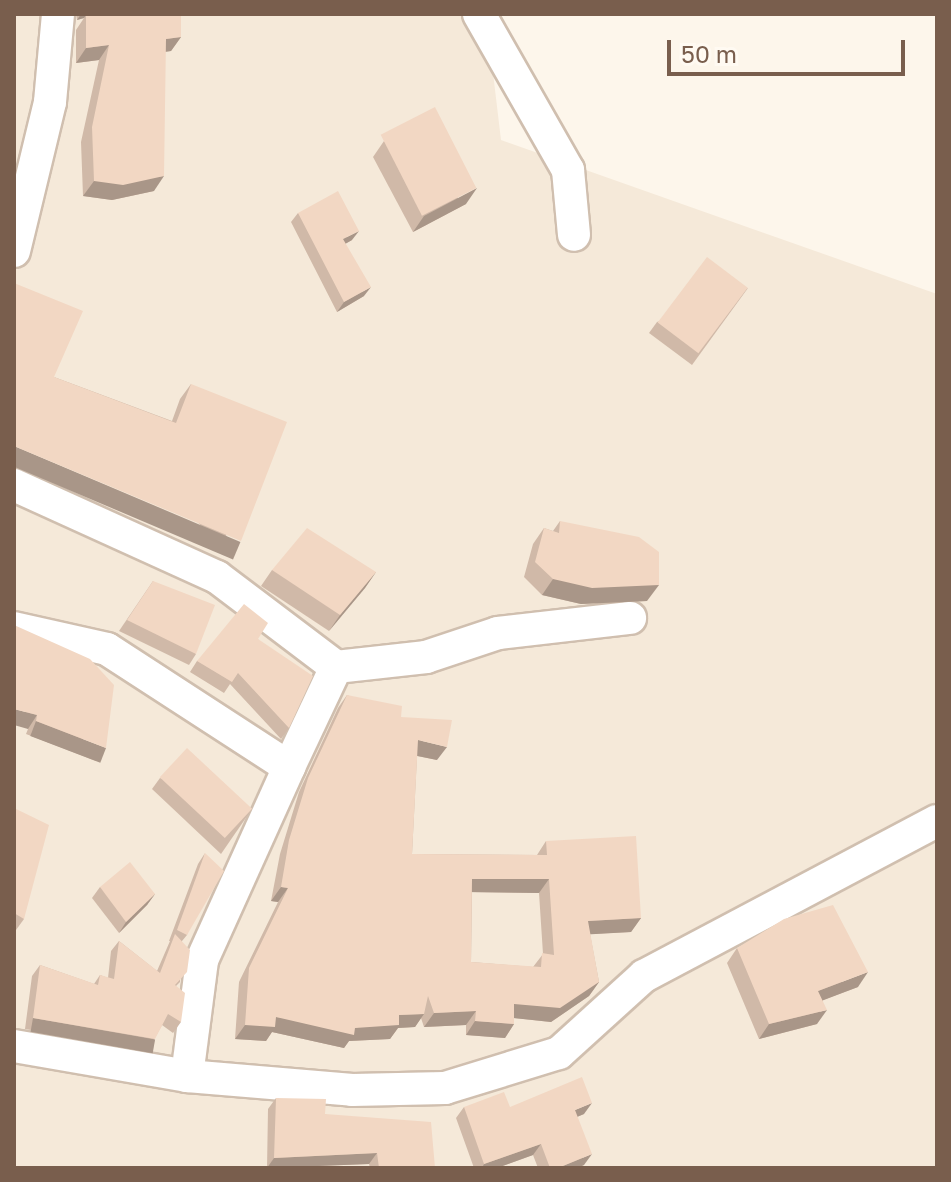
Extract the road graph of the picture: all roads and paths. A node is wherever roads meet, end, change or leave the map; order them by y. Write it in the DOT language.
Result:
graph roads {
  1 [pos="58,14"];
  2 [pos="479,14"];
  3 [pos="574,235"];
  4 [pos="14,251"];
  5 [pos="14,485"];
  6 [pos="630,618"];
  7 [pos="14,628"];
  8 [pos="336,667"];
  9 [pos="289,767"];
  10 [pos="937,821"];
  11 [pos="14,1046"];
  12 [pos="187,1076"];
  1 -- 4 [label="street"];
  2 -- 3 [label="street"];
  5 -- 8 [label="street"];
  6 -- 8 [label="street"];
  7 -- 9 [label="street"];
  8 -- 9 [label="street"];
  9 -- 12 [label="street"];
  10 -- 12 [label="street"];
  11 -- 12 [label="street"];
}
